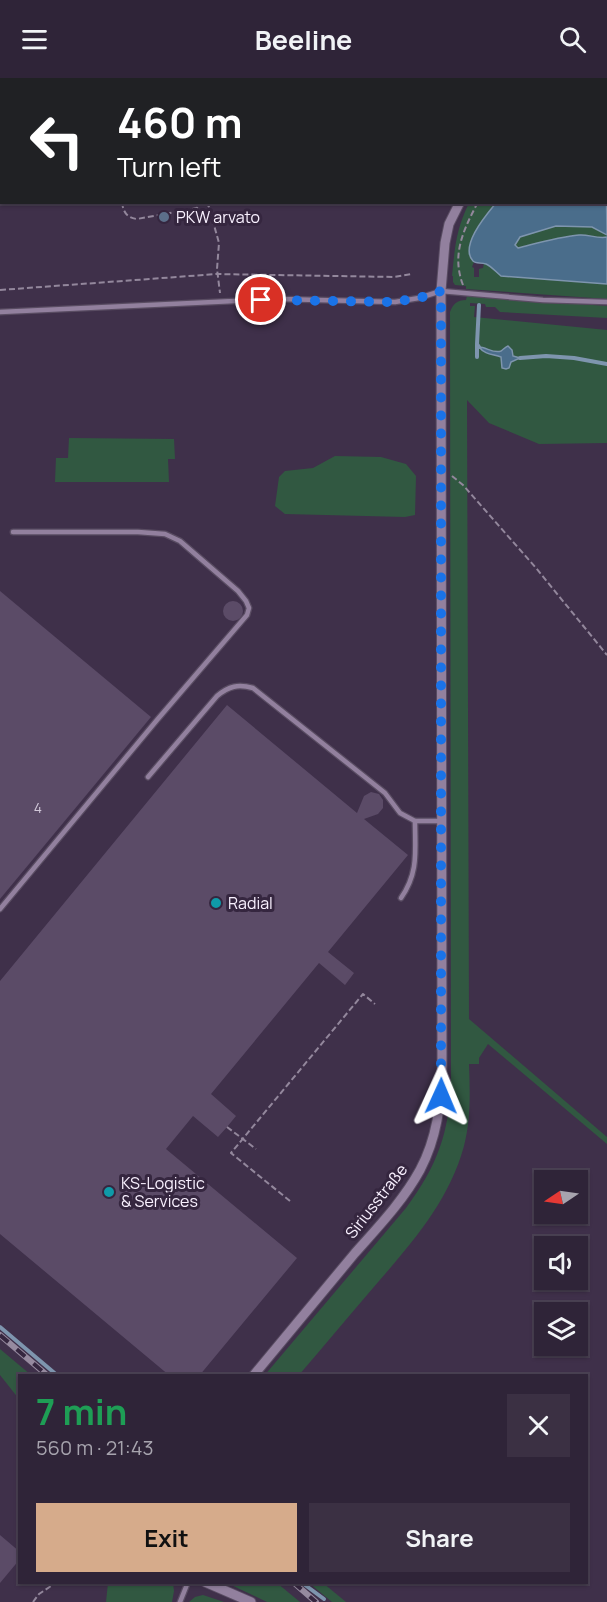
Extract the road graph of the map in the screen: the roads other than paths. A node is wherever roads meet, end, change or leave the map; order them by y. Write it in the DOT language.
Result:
graph roads {
  1 [pos="459,204"];
  2 [pos="441,291"];
  3 [pos="607,302"];
  4 [pos="0,312"];
  5 [pos="13,532"];
  6 [pos="148,777"];
  7 [pos="415,821"];
  8 [pos="441,821"];
  9 [pos="401,898"];
  10 [pos="0,909"];
  11 [pos="255,1374"];
  12 [pos="187,1584"];
  13 [pos="210,1584"];
  14 [pos="180,1602"];
  15 [pos="251,1602"];
  1 -- 2 [label="street, Siriusstraße"];
  2 -- 3 [label="lane"];
  2 -- 4 [label="lane"];
  2 -- 8 [label="street, Siriusstraße"];
  5 -- 10 [label="lane"];
  6 -- 7 [label="lane"];
  7 -- 8 [label="lane"];
  7 -- 9 [label="lane"];
  8 -- 11 [label="street, Siriusstraße"];
  12 -- 14 [label="lane"];
  13 -- 15 [label="street"];
}
